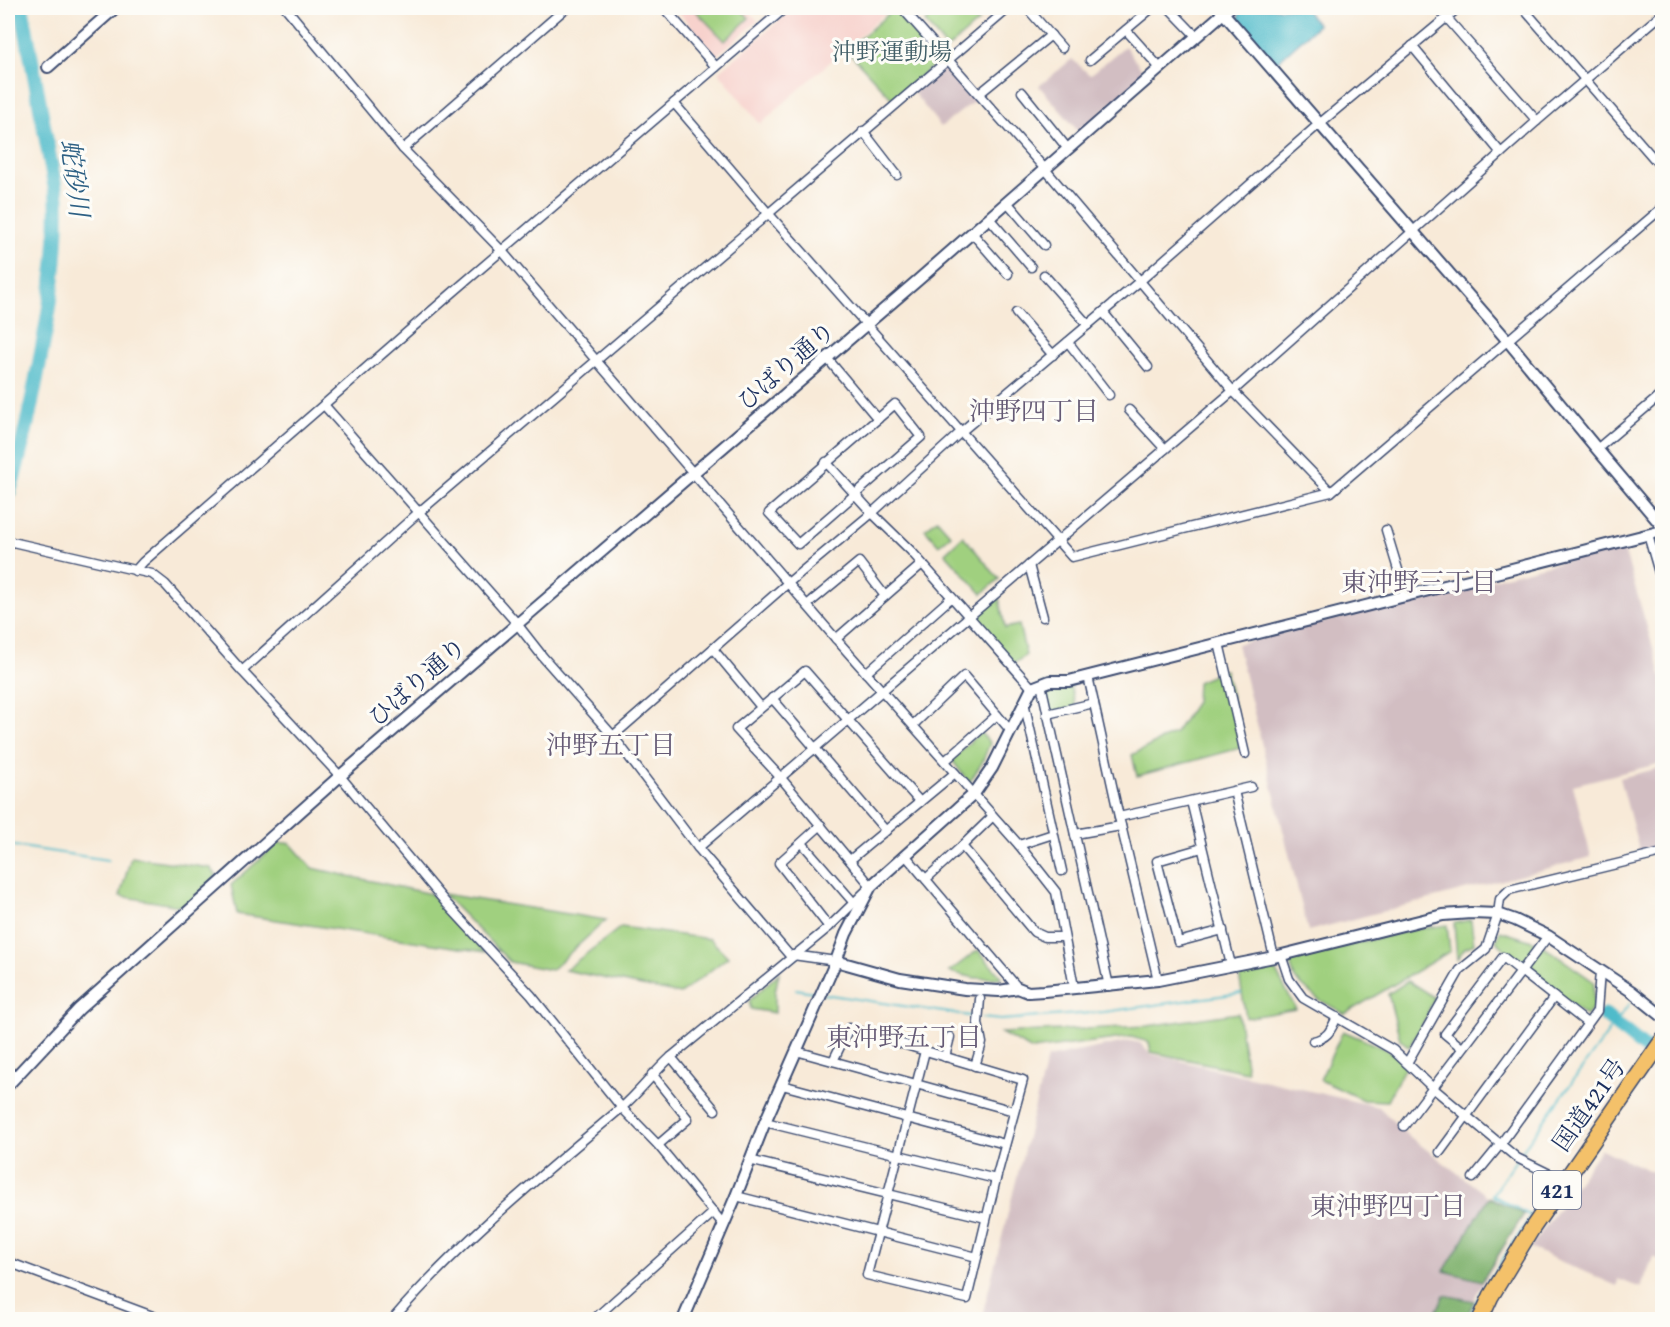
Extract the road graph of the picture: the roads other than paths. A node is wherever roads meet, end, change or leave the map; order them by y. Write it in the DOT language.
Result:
graph roads {
  1 [pos="116,8"];
  2 [pos="286,8"];
  3 [pos="566,8"];
  4 [pos="664,8"];
  5 [pos="784,8"];
  6 [pos="902,8"];
  7 [pos="1009,8"];
  8 [pos="1027,8"];
  9 [pos="1152,8"];
  10 [pos="1169,8"];
  11 [pos="1458,8"];
  12 [pos="1224,9"];
  13 [pos="1526,9"];
  14 [pos="1662,14"];
  15 [pos="1446,17"];
  16 [pos="1126,30"];
  17 [pos="1051,35"];
  18 [pos="1196,36"];
  19 [pos="1412,46"];
  20 [pos="1062,48"];
  21 [pos="947,58"];
  22 [pos="1090,60"];
  23 [pos="716,67"];
  24 [pos="48,68"];
  25 [pos="1160,68"];
  26 [pos="1585,80"];
  27 [pos="1022,92"];
  28 [pos="979,94"];
  29 [pos="674,103"];
  30 [pos="1537,121"];
  31 [pos="1318,124"];
  32 [pos="863,131"];
  33 [pos="403,149"];
  34 [pos="1068,149"];
  35 [pos="1501,153"];
  36 [pos="1662,168"];
  37 [pos="1046,169"];
  38 [pos="897,175"];
  39 [pos="1006,202"];
  40 [pos="1662,208"];
  41 [pos="768,213"];
  42 [pos="988,218"];
  43 [pos="1413,232"];
  44 [pos="972,233"];
  45 [pos="1044,245"];
  46 [pos="502,251"];
  47 [pos="1031,267"];
  48 [pos="1008,274"];
  49 [pos="1044,275"];
  50 [pos="1140,281"];
  51 [pos="1103,312"];
  52 [pos="1016,313"];
  53 [pos="866,324"];
  54 [pos="1088,325"];
  55 [pos="1508,341"];
  56 [pos="1068,342"];
  57 [pos="1053,355"];
  58 [pos="827,358"];
  59 [pos="597,362"];
  60 [pos="1148,367"];
  61 [pos="1233,391"];
  62 [pos="1662,394"];
  63 [pos="1109,395"];
  64 [pos="324,405"];
  65 [pos="1129,410"];
  66 [pos="878,419"];
  67 [pos="962,431"];
  68 [pos="1165,449"];
  69 [pos="1597,449"];
  70 [pos="826,462"];
  71 [pos="694,473"];
  72 [pos="1331,492"];
  73 [pos="856,495"];
  74 [pos="418,513"];
  75 [pos="872,513"];
  76 [pos="1662,526"];
  77 [pos="1386,530"];
  78 [pos="1662,531"];
  79 [pos="1648,535"];
  80 [pos="1058,540"];
  81 [pos="9,541"];
  82 [pos="922,564"];
  83 [pos="1029,565"];
  84 [pos="135,571"];
  85 [pos="788,583"];
  86 [pos="1662,583"];
  87 [pos="885,596"];
  88 [pos="1406,596"];
  89 [pos="951,598"];
  90 [pos="807,605"];
  91 [pos="969,617"];
  92 [pos="1043,617"];
  93 [pos="517,623"];
  94 [pos="836,639"];
  95 [pos="1219,643"];
  96 [pos="712,649"];
  97 [pos="242,671"];
  98 [pos="867,673"];
  99 [pos="1088,676"];
  100 [pos="1036,686"];
  101 [pos="882,691"];
  102 [pos="772,698"];
  103 [pos="1024,702"];
  104 [pos="1094,703"];
  105 [pos="761,707"];
  106 [pos="1047,714"];
  107 [pos="997,715"];
  108 [pos="848,720"];
  109 [pos="913,725"];
  110 [pos="1010,730"];
  111 [pos="613,736"];
  112 [pos="814,748"];
  113 [pos="1245,754"];
  114 [pos="945,761"];
  115 [pos="955,773"];
  116 [pos="340,776"];
  117 [pos="781,778"];
  118 [pos="1251,787"];
  119 [pos="1234,791"];
  120 [pos="974,794"];
  121 [pos="1191,801"];
  122 [pos="920,802"];
  123 [pos="993,816"];
  124 [pos="1120,822"];
  125 [pos="820,825"];
  126 [pos="886,831"];
  127 [pos="1053,834"];
  128 [pos="1075,834"];
  129 [pos="802,843"];
  130 [pos="1019,845"];
  131 [pos="962,846"];
  132 [pos="698,848"];
  133 [pos="1202,848"];
  134 [pos="1662,853"];
  135 [pos="906,856"];
  136 [pos="850,860"];
  137 [pos="1062,872"];
  138 [pos="926,879"];
  139 [pos="871,886"];
  140 [pos="854,903"];
  141 [pos="1498,914"];
  142 [pos="829,927"];
  143 [pos="1223,930"];
  144 [pos="1548,936"];
  145 [pos="1064,937"];
  146 [pos="792,956"];
  147 [pos="1277,956"];
  148 [pos="836,961"];
  149 [pos="1232,965"];
  150 [pos="1520,971"];
  151 [pos="1600,971"];
  152 [pos="1158,980"];
  153 [pos="1109,986"];
  154 [pos="1074,987"];
  155 [pos="1018,988"];
  156 [pos="1554,998"];
  157 [pos="980,999"];
  158 [pos="1662,1016"];
  159 [pos="1337,1017"];
  160 [pos="1587,1023"];
  161 [pos="950,1037"];
  162 [pos="1313,1041"];
  163 [pos="1662,1041"];
  164 [pos="1462,1048"];
  165 [pos="796,1051"];
  166 [pos="925,1051"];
  167 [pos="671,1057"];
  168 [pos="945,1057"];
  169 [pos="834,1061"];
  170 [pos="1407,1063"];
  171 [pos="975,1066"];
  172 [pos="652,1074"];
  173 [pos="782,1084"];
  174 [pos="916,1084"];
  175 [pos="8,1085"];
  176 [pos="1433,1088"];
  177 [pos="621,1108"];
  178 [pos="715,1110"];
  179 [pos="1014,1111"];
  180 [pos="1466,1116"];
  181 [pos="907,1118"];
  182 [pos="765,1122"];
  183 [pos="1404,1126"];
  184 [pos="1005,1144"];
  185 [pos="657,1145"];
  186 [pos="1500,1145"];
  187 [pos="1440,1152"];
  188 [pos="898,1155"];
  189 [pos="749,1160"];
  190 [pos="1473,1178"];
  191 [pos="996,1179"];
  192 [pos="1564,1181"];
  193 [pos="887,1194"];
  194 [pos="736,1196"];
  195 [pos="714,1212"];
  196 [pos="986,1218"];
  197 [pos="723,1225"];
  198 [pos="878,1232"];
  199 [pos="977,1257"];
  200 [pos="8,1262"];
  201 [pos="162,1320"];
  202 [pos="392,1320"];
  203 [pos="593,1320"];
  204 [pos="683,1320"];
  205 [pos="1480,1320"];
  1 -- 24 [label="street"];
  2 -- 33 [label="street"];
  3 -- 33 [label="street"];
  4 -- 23 [label="street"];
  5 -- 23 [label="street"];
  6 -- 21 [label="street"];
  7 -- 21 [label="street"];
  8 -- 17 [label="street"];
  9 -- 16 [label="street"];
  10 -- 18 [label="street"];
  11 -- 15 [label="street"];
  12 -- 18 [label="street"];
  12 -- 31 [label="street"];
  13 -- 26 [label="street"];
  14 -- 26 [label="street"];
  15 -- 19 [label="street"];
  15 -- 30 [label="street"];
  16 -- 22 [label="street"];
  16 -- 25 [label="street"];
  17 -- 20 [label="street"];
  17 -- 28 [label="street"];
  18 -- 25 [label="street"];
  19 -- 31 [label="street"];
  19 -- 35 [label="street"];
  21 -- 28 [label="street"];
  21 -- 32 [label="street"];
  23 -- 29 [label="street"];
  25 -- 34 [label="street"];
  26 -- 30 [label="street"];
  26 -- 36 [label="street"];
  27 -- 34 [label="street"];
  28 -- 37 [label="street"];
  29 -- 41 [label="street"];
  29 -- 46 [label="street"];
  30 -- 35 [label="street"];
  31 -- 43 [label="street"];
  31 -- 50 [label="street"];
  32 -- 38 [label="street"];
  32 -- 41 [label="street"];
  33 -- 46 [label="street"];
  34 -- 37 [label="street"];
  35 -- 43 [label="street"];
  37 -- 39 [label="street, ひばり通り"];
  37 -- 50 [label="street"];
  39 -- 42 [label="street, ひばり通り"];
  39 -- 45 [label="street"];
  40 -- 55 [label="street"];
  41 -- 53 [label="street"];
  41 -- 59 [label="street"];
  42 -- 44 [label="street, ひばり通り"];
  42 -- 47 [label="street"];
  43 -- 55 [label="street"];
  43 -- 61 [label="street"];
  44 -- 48 [label="street"];
  44 -- 53 [label="street, ひばり通り"];
  46 -- 59 [label="street"];
  46 -- 64 [label="street"];
  49 -- 54 [label="street"];
  50 -- 51 [label="street"];
  50 -- 61 [label="street"];
  51 -- 54 [label="street"];
  51 -- 60 [label="street"];
  52 -- 57 [label="street"];
  53 -- 58 [label="street, ひばり通り"];
  53 -- 67 [label="street"];
  54 -- 56 [label="street"];
  55 -- 69 [label="street"];
  55 -- 72 [label="street"];
  56 -- 57 [label="street"];
  56 -- 63 [label="street"];
  57 -- 67 [label="street"];
  58 -- 66 [label="street"];
  58 -- 71 [label="street, ひばり通り"];
  59 -- 71 [label="street"];
  59 -- 74 [label="street"];
  61 -- 68 [label="street"];
  61 -- 72 [label="street"];
  62 -- 69 [label="street"];
  64 -- 74 [label="street"];
  64 -- 84 [label="street"];
  65 -- 68 [label="street"];
  66 -- 70 [label="street"];
  66 -- 73 [label="street"];
  67 -- 75 [label="street"];
  67 -- 80 [label="street"];
  68 -- 80 [label="street"];
  69 -- 76 [label="street"];
  70 -- 73 [label="street"];
  70 -- 73 [label="street"];
  71 -- 85 [label="street"];
  71 -- 93 [label="street, ひばり通り"];
  72 -- 80 [label="street"];
  73 -- 75 [label="street"];
  74 -- 93 [label="street"];
  74 -- 97 [label="street"];
  75 -- 82 [label="street"];
  75 -- 85 [label="street"];
  77 -- 88 [label="street"];
  78 -- 79 [label="street"];
  79 -- 86 [label="street"];
  79 -- 88 [label="street"];
  80 -- 83 [label="street"];
  81 -- 84 [label="street"];
  82 -- 87 [label="street"];
  82 -- 89 [label="street"];
  83 -- 91 [label="street"];
  83 -- 92 [label="street"];
  84 -- 97 [label="street"];
  85 -- 90 [label="street"];
  85 -- 96 [label="street"];
  87 -- 90 [label="street"];
  87 -- 94 [label="street"];
  88 -- 95 [label="street"];
  89 -- 91 [label="street"];
  89 -- 98 [label="street"];
  90 -- 94 [label="street"];
  91 -- 100 [label="street"];
  91 -- 101 [label="street"];
  93 -- 111 [label="street"];
  93 -- 116 [label="street, ひばり通り"];
  94 -- 98 [label="street"];
  95 -- 99 [label="street"];
  95 -- 113 [label="street"];
  96 -- 105 [label="street"];
  96 -- 111 [label="street"];
  97 -- 116 [label="street"];
  98 -- 101 [label="street"];
  99 -- 100 [label="street"];
  99 -- 104 [label="street"];
  100 -- 103 [label="street"];
  100 -- 106 [label="street"];
  101 -- 108 [label="street"];
  101 -- 109 [label="street"];
  102 -- 105 [label="street"];
  102 -- 108 [label="street"];
  102 -- 112 [label="street"];
  103 -- 110 [label="street"];
  103 -- 127 [label="street"];
  104 -- 106 [label="street"];
  104 -- 124 [label="street"];
  105 -- 117 [label="street"];
  106 -- 128 [label="street"];
  107 -- 109 [label="street"];
  107 -- 110 [label="street"];
  107 -- 114 [label="street"];
  108 -- 112 [label="street"];
  108 -- 122 [label="street"];
  109 -- 114 [label="street"];
  110 -- 120 [label="street"];
  111 -- 132 [label="street"];
  112 -- 117 [label="street"];
  112 -- 126 [label="street"];
  114 -- 115 [label="street"];
  115 -- 120 [label="street"];
  115 -- 122 [label="street"];
  116 -- 175 [label="street, ひばり通り"];
  116 -- 177 [label="street"];
  117 -- 125 [label="street"];
  117 -- 132 [label="street"];
  118 -- 119 [label="street"];
  119 -- 121 [label="street"];
  119 -- 147 [label="street"];
  120 -- 123 [label="street"];
  120 -- 135 [label="street"];
  121 -- 124 [label="street"];
  121 -- 133 [label="street"];
  122 -- 126 [label="street"];
  123 -- 130 [label="street"];
  123 -- 131 [label="street"];
  124 -- 128 [label="street"];
  124 -- 152 [label="street"];
  125 -- 129 [label="street"];
  125 -- 136 [label="street"];
  126 -- 136 [label="street"];
  127 -- 130 [label="street"];
  127 -- 137 [label="street"];
  128 -- 153 [label="street"];
  129 -- 140 [label="street"];
  129 -- 142 [label="street"];
  130 -- 145 [label="street"];
  131 -- 138 [label="street"];
  131 -- 145 [label="street"];
  132 -- 146 [label="street"];
  133 -- 143 [label="street"];
  133 -- 143 [label="street"];
  134 -- 141 [label="street"];
  135 -- 138 [label="street"];
  135 -- 139 [label="street"];
  136 -- 139 [label="street"];
  138 -- 155 [label="street"];
  139 -- 140 [label="street"];
  139 -- 148 [label="street"];
  140 -- 142 [label="street"];
  141 -- 144 [label="street"];
  141 -- 147 [label="street"];
  141 -- 170 [label="street"];
  142 -- 146 [label="street"];
  143 -- 149 [label="street"];
  144 -- 150 [label="street"];
  144 -- 151 [label="street"];
  145 -- 154 [label="street"];
  146 -- 148 [label="street"];
  146 -- 167 [label="street"];
  147 -- 149 [label="street"];
  147 -- 159 [label="street"];
  148 -- 155 [label="street"];
  148 -- 165 [label="street"];
  149 -- 152 [label="street"];
  150 -- 156 [label="street"];
  150 -- 164 [label="street"];
  150 -- 164 [label="street"];
  151 -- 158 [label="street"];
  151 -- 160 [label="street"];
  152 -- 153 [label="street"];
  153 -- 154 [label="street"];
  154 -- 155 [label="street"];
  156 -- 160 [label="street"];
  156 -- 180 [label="street"];
  157 -- 171 [label="street"];
  159 -- 162 [label="street"];
  159 -- 170 [label="street"];
  160 -- 186 [label="street"];
  161 -- 168 [label="street"];
  163 -- 192 [label="highway, 国道421号 / 421"];
  164 -- 176 [label="street"];
  165 -- 169 [label="street"];
  165 -- 173 [label="street"];
  166 -- 168 [label="street"];
  166 -- 169 [label="street"];
  166 -- 174 [label="street"];
  167 -- 172 [label="street"];
  167 -- 178 [label="street"];
  168 -- 171 [label="street"];
  169 -- 174 [label="street"];
  170 -- 176 [label="street"];
  171 -- 179 [label="street"];
  172 -- 177 [label="street"];
  172 -- 185 [label="street"];
  173 -- 181 [label="street"];
  173 -- 182 [label="street"];
  174 -- 179 [label="street"];
  174 -- 181 [label="street"];
  176 -- 180 [label="street"];
  176 -- 183 [label="street"];
  177 -- 185 [label="street"];
  177 -- 202 [label="street"];
  179 -- 184 [label="street"];
  180 -- 186 [label="street"];
  180 -- 187 [label="street"];
  181 -- 184 [label="street"];
  181 -- 188 [label="street"];
  182 -- 188 [label="street"];
  182 -- 189 [label="street"];
  184 -- 191 [label="street"];
  185 -- 195 [label="street"];
  186 -- 190 [label="street"];
  186 -- 192 [label="street"];
  188 -- 191 [label="street"];
  188 -- 193 [label="street"];
  189 -- 193 [label="street"];
  189 -- 194 [label="street"];
  191 -- 196 [label="street"];
  192 -- 205 [label="highway, 国道421号 / 421"];
  193 -- 196 [label="street"];
  193 -- 198 [label="street"];
  194 -- 197 [label="street"];
  194 -- 198 [label="street"];
  195 -- 197 [label="street"];
  195 -- 203 [label="street"];
  196 -- 199 [label="street"];
  197 -- 204 [label="street"];
  198 -- 199 [label="street"];
  198 -- 199 [label="street"];
  200 -- 201 [label="street"];
}
